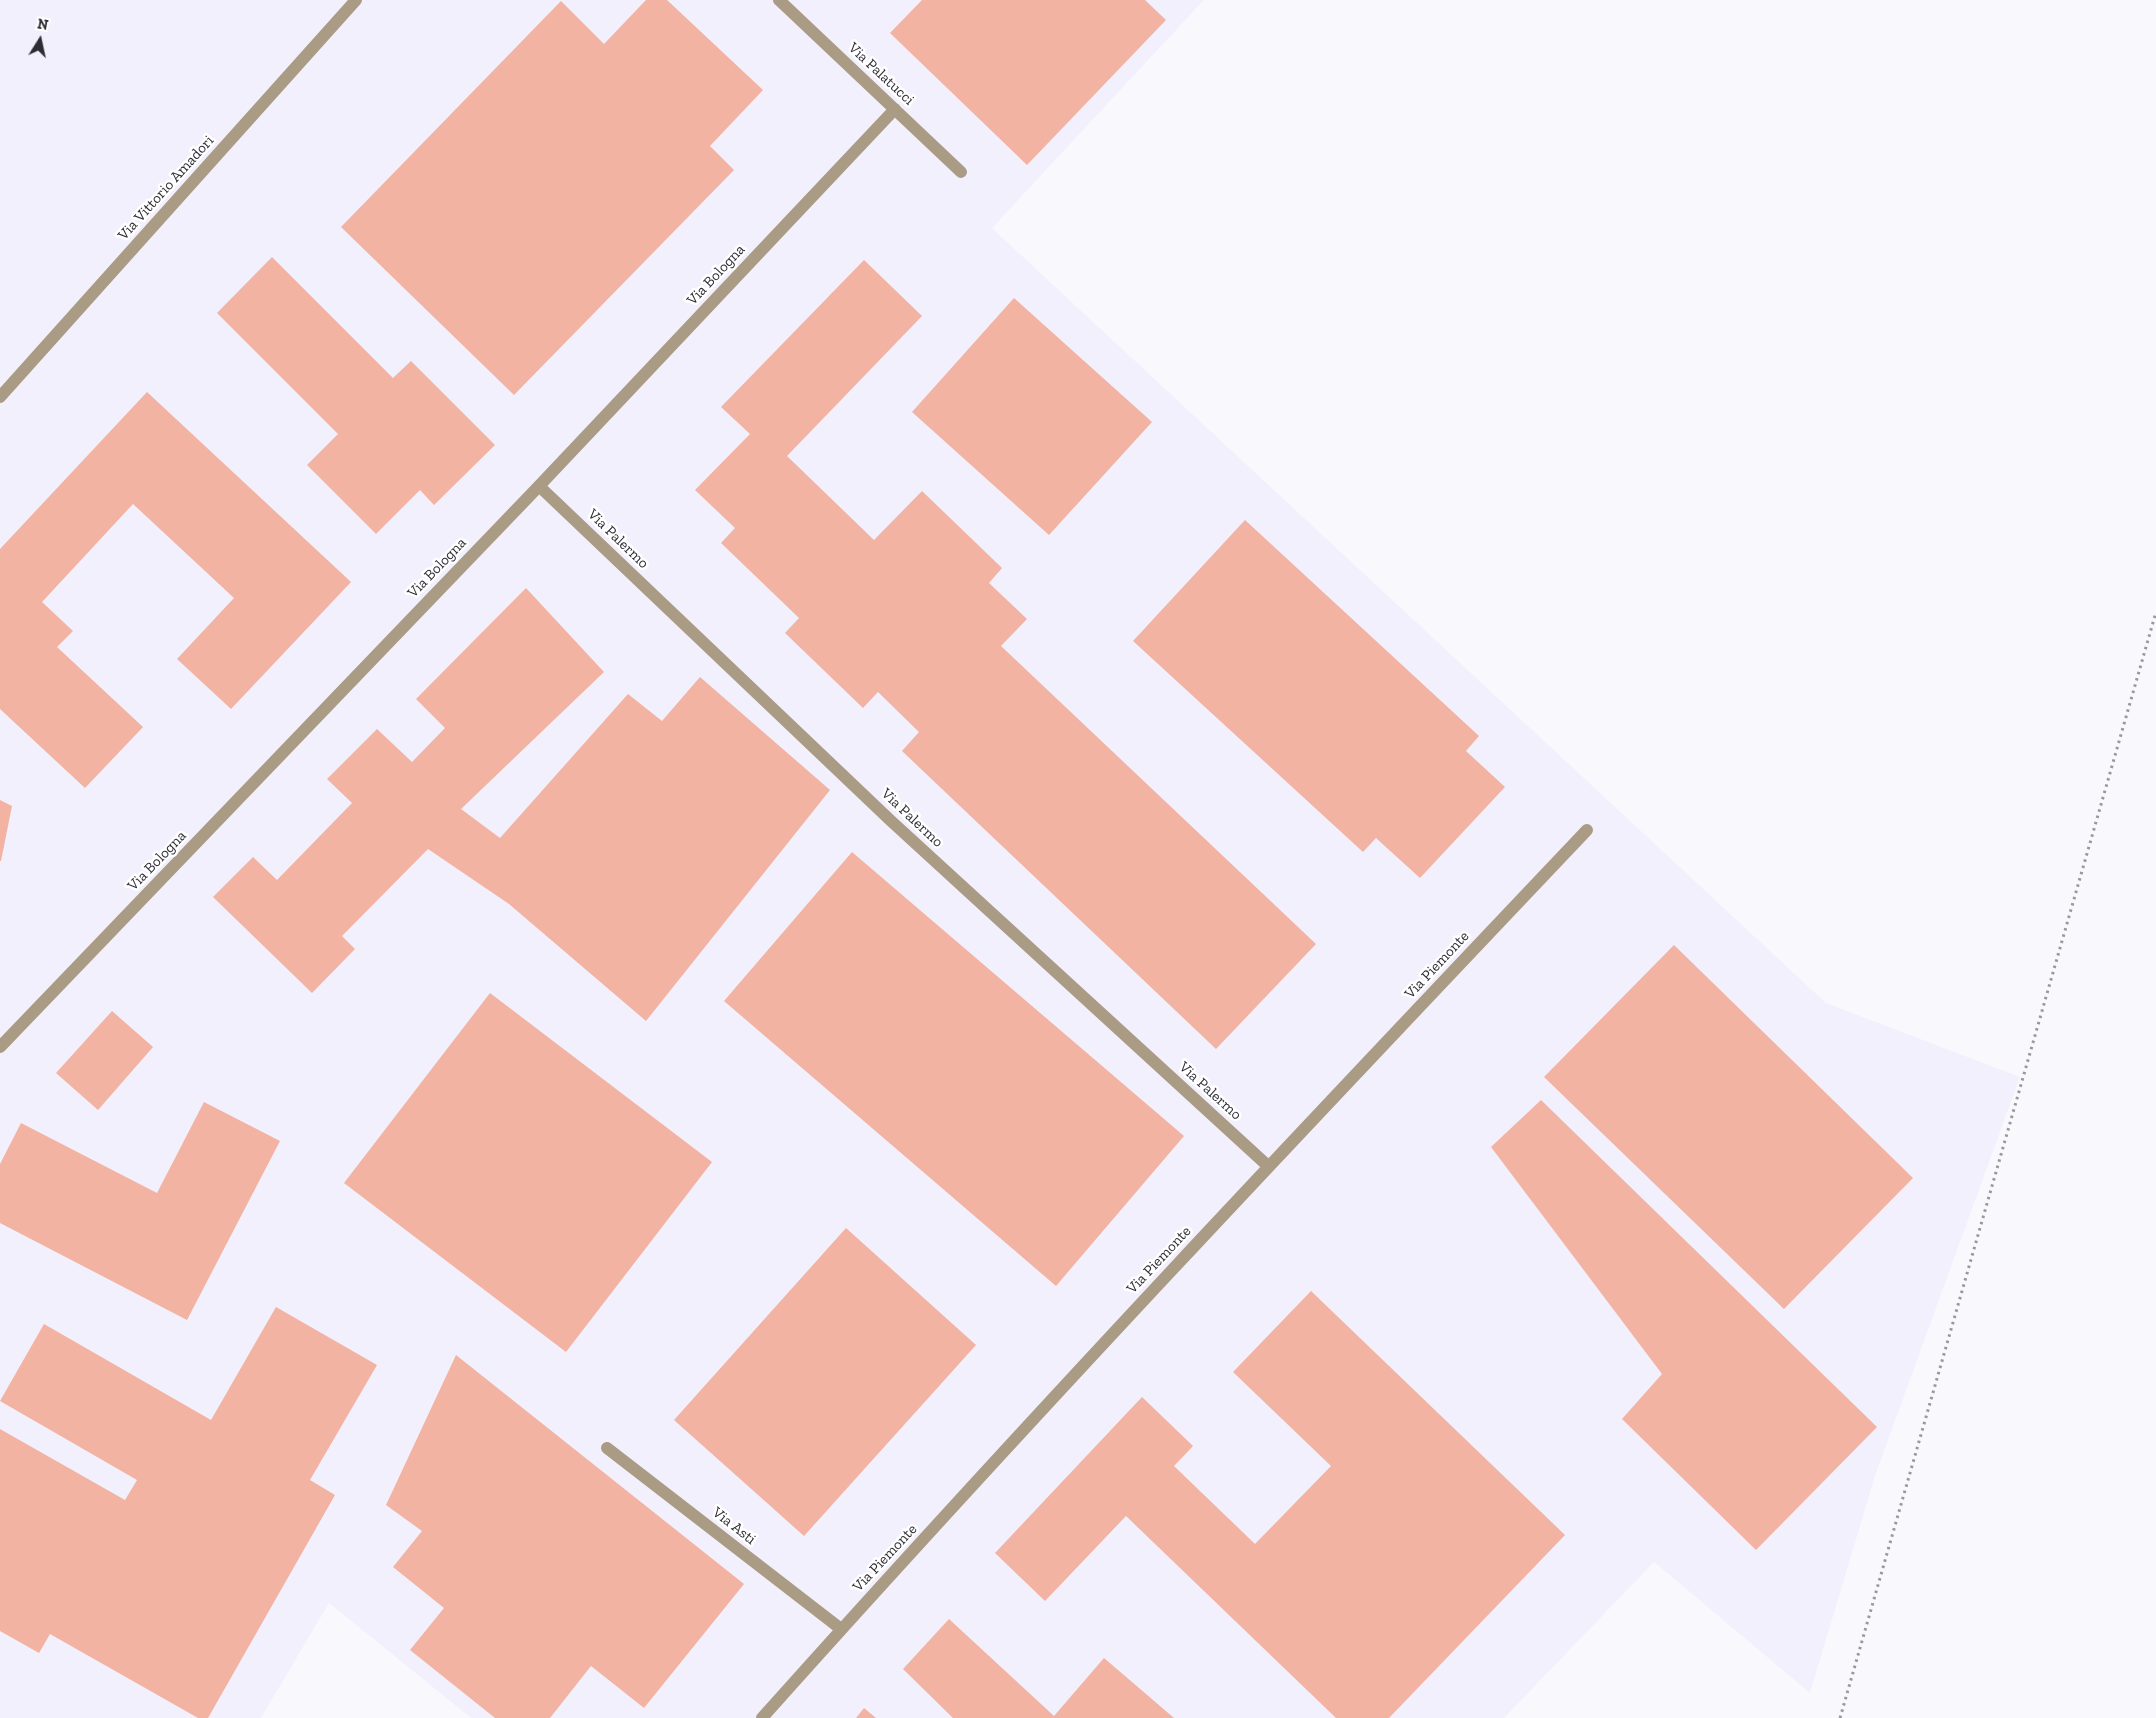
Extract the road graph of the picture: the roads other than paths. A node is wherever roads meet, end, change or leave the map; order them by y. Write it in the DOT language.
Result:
graph roads {
  1 [pos="356,0"];
  2 [pos="779,0"];
  3 [pos="895,109"];
  4 [pos="961,172"];
  5 [pos="0,397"];
  6 [pos="539,486"];
  7 [pos="1587,830"];
  8 [pos="0,1047"];
  9 [pos="1268,1166"];
  10 [pos="607,1448"];
  11 [pos="841,1629"];
  12 [pos="762,1718"];
  1 -- 5 [label="street, Via Vittorio Amadori"];
  2 -- 3 [label="street, Via Palatucci"];
  3 -- 4 [label="street, Via Palatucci"];
  3 -- 6 [label="street, Via Bologna"];
  6 -- 8 [label="street, Via Bologna"];
  6 -- 9 [label="street, Via Palermo"];
  7 -- 9 [label="street, Via Piemonte"];
  9 -- 11 [label="street, Via Piemonte"];
  10 -- 11 [label="street, Via Asti"];
  11 -- 12 [label="street, Via Piemonte"];
}
